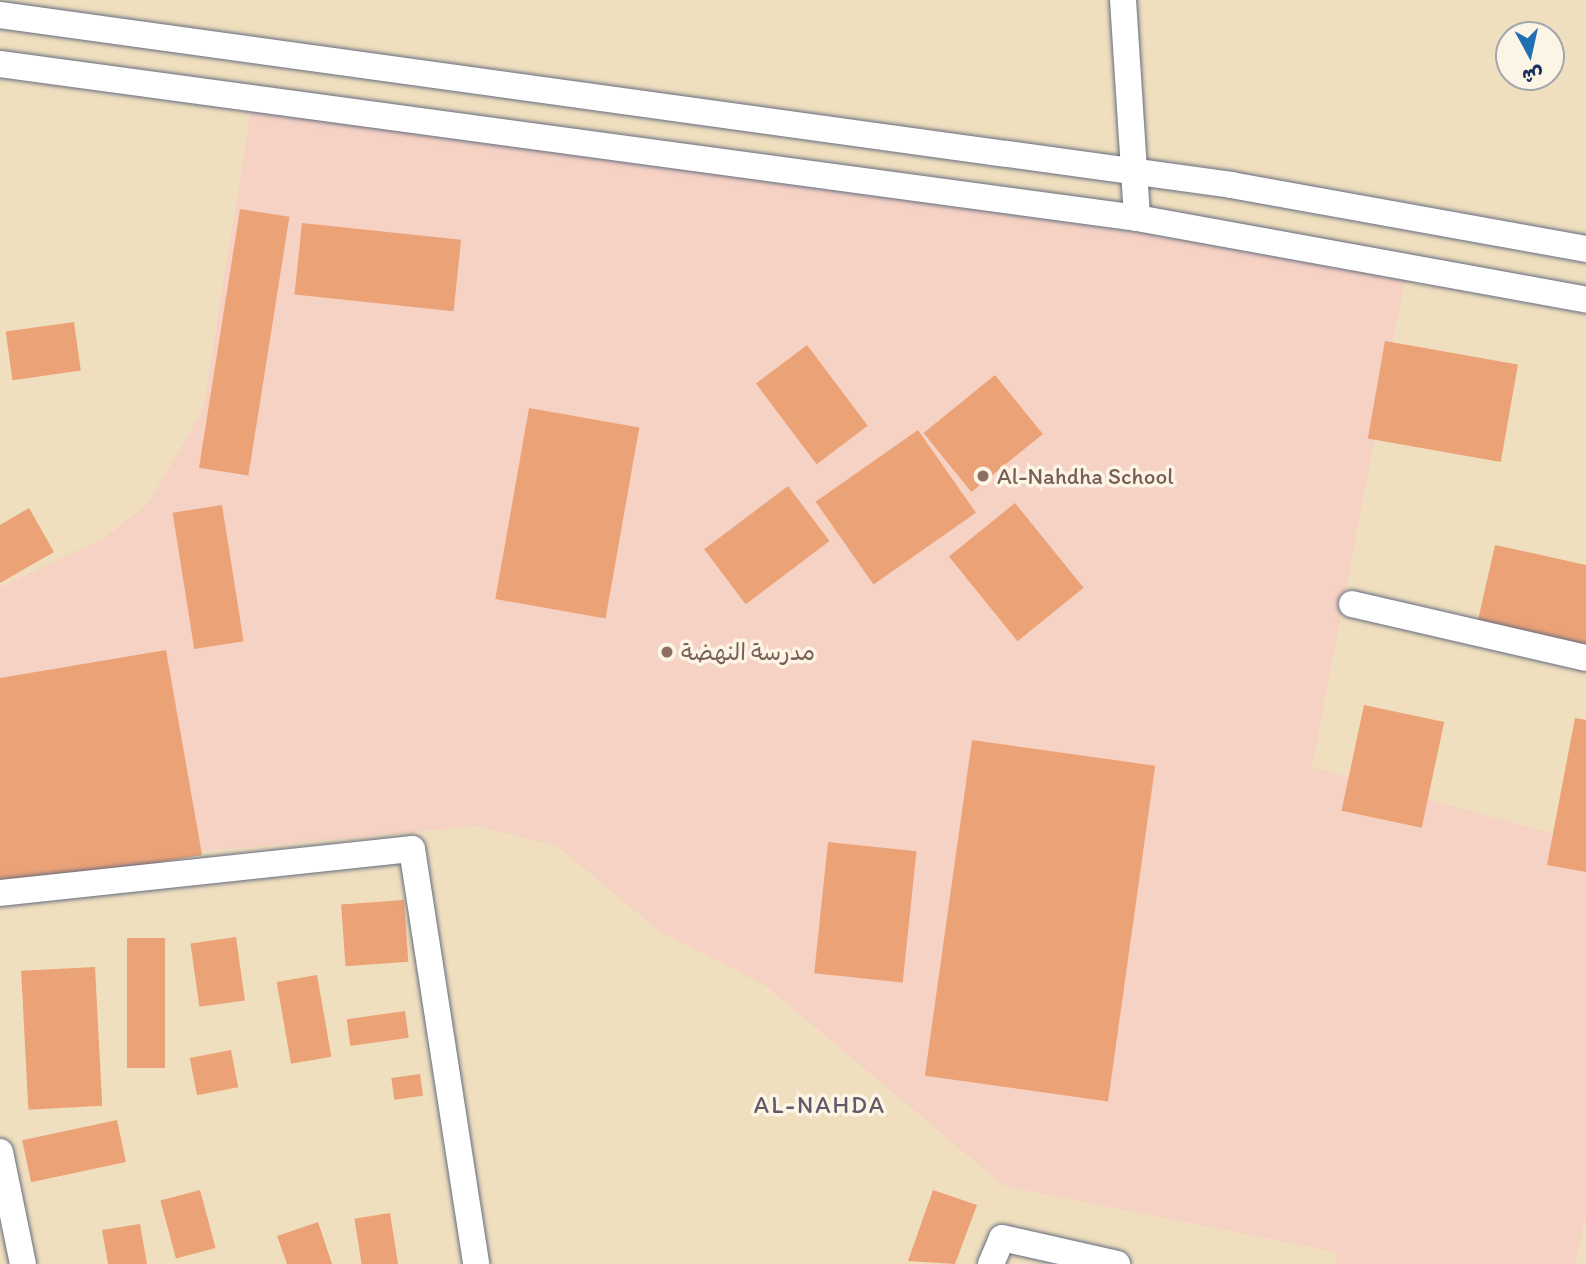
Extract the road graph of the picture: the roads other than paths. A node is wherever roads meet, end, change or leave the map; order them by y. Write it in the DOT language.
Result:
graph roads {
  1 [pos="1123,0"];
  2 [pos="0,15"];
  3 [pos="0,64"];
  4 [pos="1138,171"];
  5 [pos="1138,218"];
  6 [pos="1586,249"];
  7 [pos="1586,300"];
  8 [pos="1352,604"];
  9 [pos="1586,658"];
  10 [pos="0,893"];
  11 [pos="0,1152"];
  12 [pos="5,1207"];
  13 [pos="23,1264"];
  14 [pos="476,1264"];
  15 [pos="991,1264"];
  16 [pos="1117,1264"];
  1 -- 4 [label="street"];
  2 -- 4 [label="street"];
  3 -- 5 [label="street"];
  4 -- 5 [label="street"];
  4 -- 6 [label="street"];
  5 -- 7 [label="street"];
  8 -- 9 [label="street"];
  10 -- 14 [label="street"];
  11 -- 12 [label="street"];
  12 -- 13 [label="street"];
  15 -- 16 [label="street"];
}
